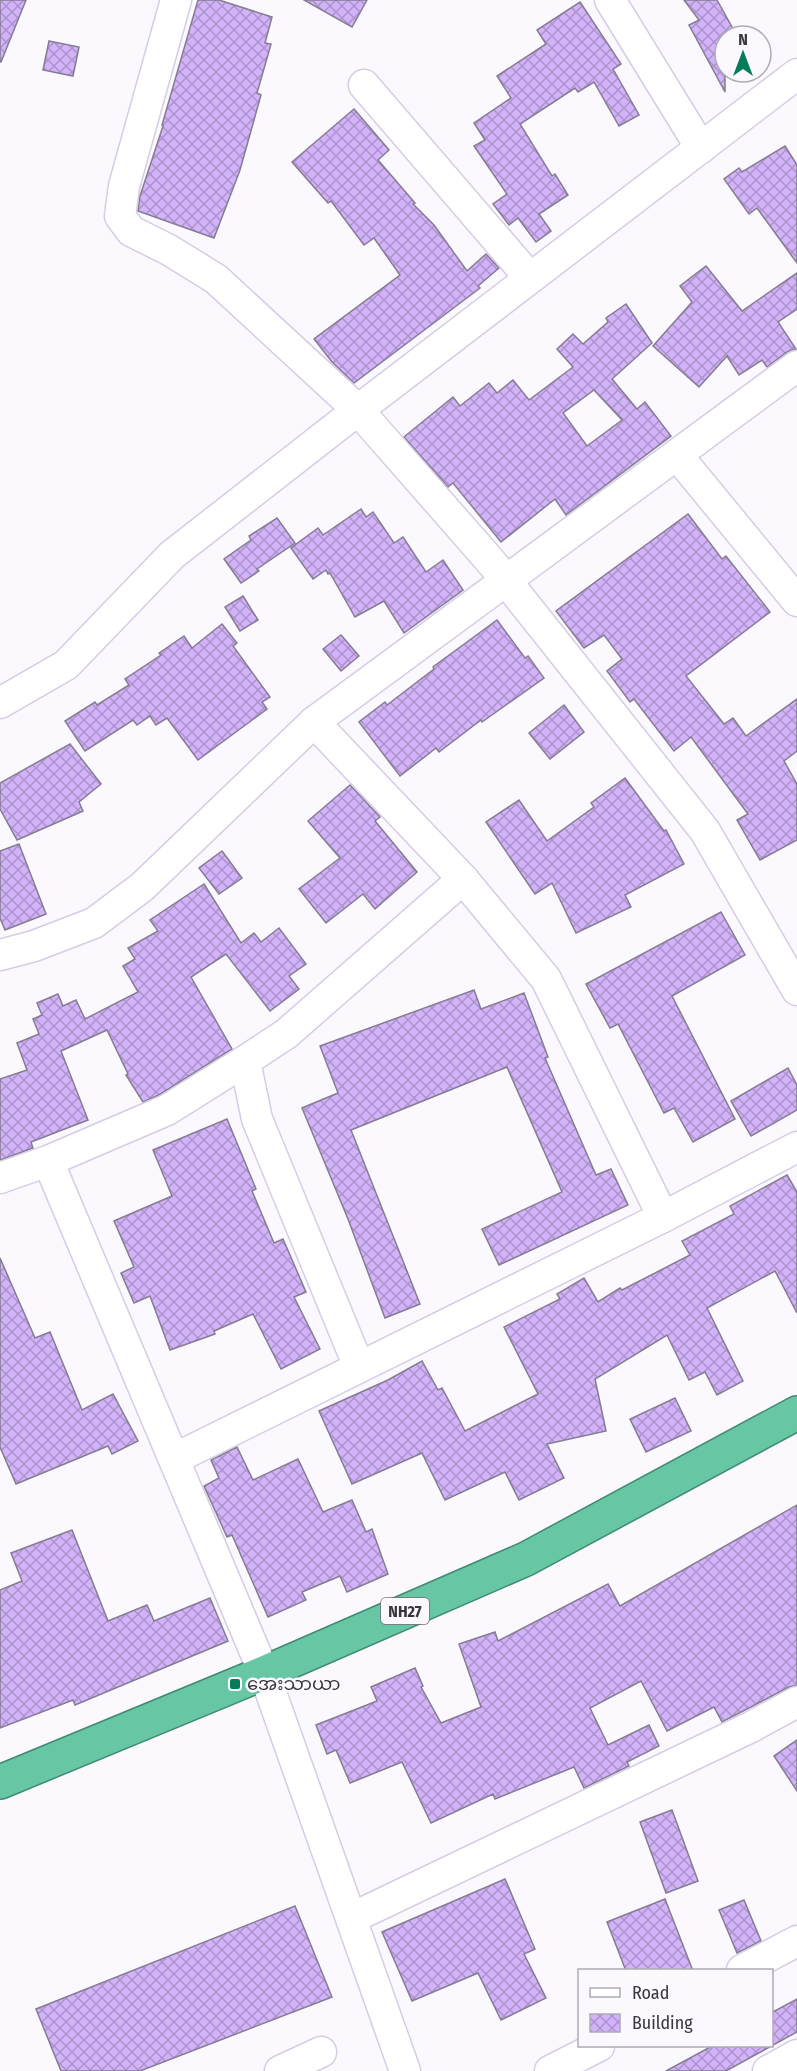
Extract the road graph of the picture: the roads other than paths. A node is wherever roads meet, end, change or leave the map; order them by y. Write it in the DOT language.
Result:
graph roads {
  1 [pos="176,0"];
  2 [pos="610,0"];
  3 [pos="797,74"];
  4 [pos="364,85"];
  5 [pos="701,148"];
  6 [pos="530,278"];
  7 [pos="797,366"];
  8 [pos="358,410"];
  9 [pos="677,454"];
  10 [pos="506,580"];
  11 [pos="797,601"];
  12 [pos="0,703"];
  13 [pos="314,722"];
  14 [pos="463,879"];
  15 [pos="0,955"];
  16 [pos="797,990"];
  17 [pos="245,1061"];
  18 [pos="797,1147"];
  19 [pos="48,1161"];
  20 [pos="0,1178"];
  21 [pos="663,1217"];
  22 [pos="359,1367"];
  23 [pos="797,1413"];
  24 [pos="174,1459"];
  25 [pos="264,1673"];
  26 [pos="797,1702"];
  27 [pos="0,1782"];
  28 [pos="352,1918"];
  29 [pos="797,1941"];
  30 [pos="746,1969"];
  31 [pos="597,2047"];
  32 [pos="321,2052"];
  33 [pos="797,2055"];
  34 [pos="280,2071"];
  35 [pos="405,2071"];
  36 [pos="550,2071"];
  37 [pos="768,2071"];
  1 -- 8 [label="street"];
  2 -- 5 [label="street"];
  3 -- 5 [label="street"];
  4 -- 6 [label="street"];
  5 -- 6 [label="street"];
  6 -- 8 [label="street"];
  7 -- 9 [label="street"];
  8 -- 10 [label="street"];
  8 -- 12 [label="street"];
  9 -- 10 [label="street"];
  9 -- 11 [label="street"];
  10 -- 13 [label="street"];
  10 -- 16 [label="street"];
  13 -- 14 [label="street"];
  13 -- 15 [label="street"];
  14 -- 17 [label="street"];
  14 -- 21 [label="street"];
  17 -- 19 [label="street"];
  17 -- 22 [label="street"];
  18 -- 21 [label="street"];
  19 -- 20 [label="street"];
  19 -- 24 [label="street"];
  21 -- 22 [label="street"];
  22 -- 24 [label="street"];
  23 -- 25 [label="highway, NH27"];
  24 -- 25 [label="street"];
  25 -- 27 [label="highway, NH27"];
  25 -- 28 [label="street"];
  26 -- 28 [label="street"];
  28 -- 35 [label="street"];
  29 -- 30 [label="street"];
  31 -- 36 [label="street"];
  32 -- 34 [label="street"];
  33 -- 37 [label="street"];
}
